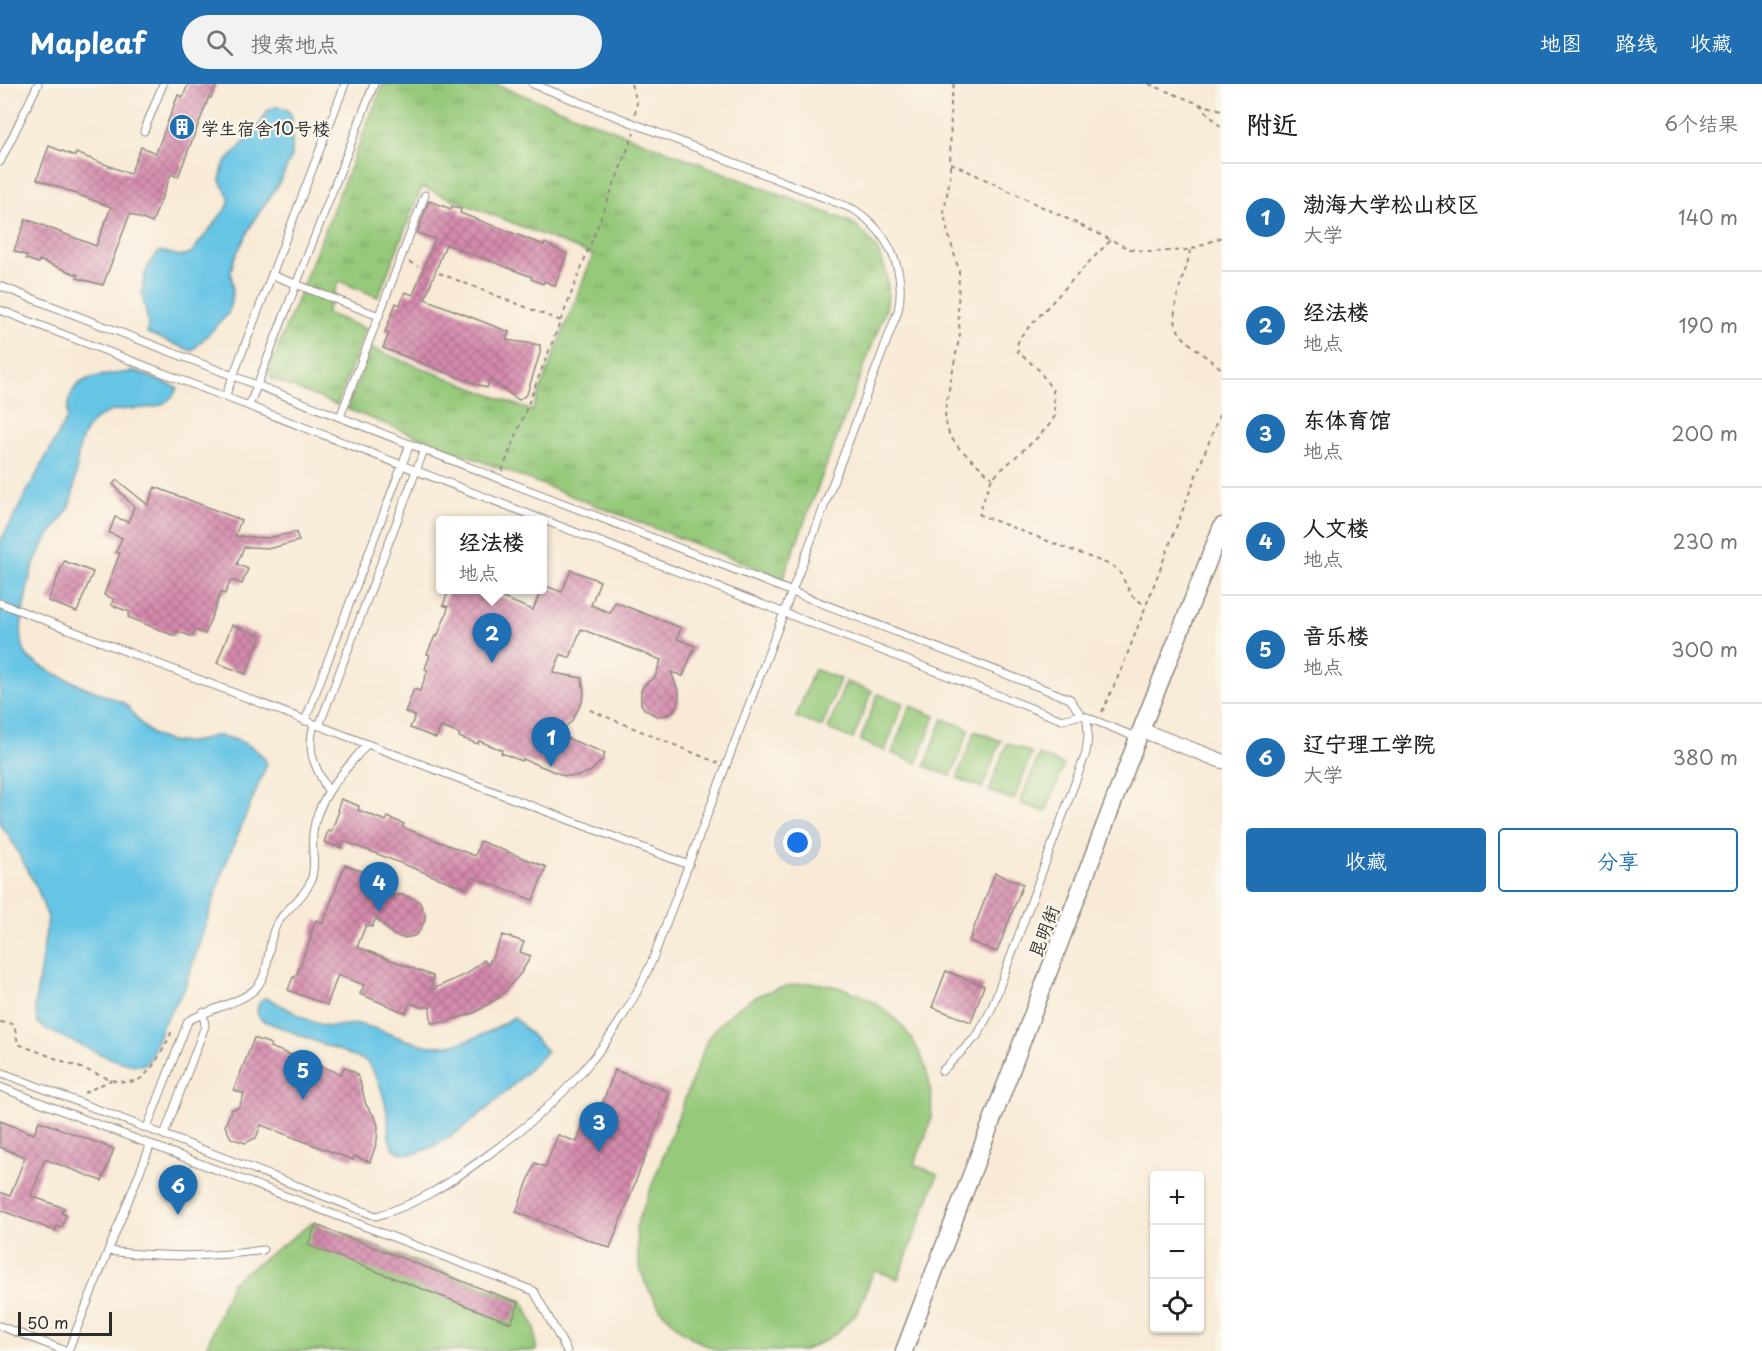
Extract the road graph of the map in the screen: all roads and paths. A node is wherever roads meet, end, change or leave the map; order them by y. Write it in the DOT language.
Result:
graph roads {
  1 [pos="38,84"];
  2 [pos="163,84"];
  3 [pos="345,84"];
  4 [pos="374,84"];
  5 [pos="533,84"];
  6 [pos="631,84"];
  7 [pos="954,84"];
  8 [pos="1149,84"];
  9 [pos="1199,104"];
  10 [pos="1222,110"];
  11 [pos="635,124"];
  12 [pos="1222,128"];
  13 [pos="144,131"];
  14 [pos="0,140"];
  15 [pos="8,144"];
  16 [pos="0,162"];
  17 [pos="951,163"];
  18 [pos="425,195"];
  19 [pos="1222,237"];
  20 [pos="1110,241"];
  21 [pos="1190,250"];
  22 [pos="439,273"];
  23 [pos="272,275"];
  24 [pos="297,284"];
  25 [pos="0,286"];
  26 [pos="0,310"];
  27 [pos="379,316"];
  28 [pos="561,321"];
  29 [pos="1222,369"];
  30 [pos="233,376"];
  31 [pos="258,386"];
  32 [pos="225,397"];
  33 [pos="249,406"];
  34 [pos="1222,408"];
  35 [pos="340,417"];
  36 [pos="411,444"];
  37 [pos="424,450"];
  38 [pos="402,465"];
  39 [pos="416,471"];
  40 [pos="499,478"];
  41 [pos="992,478"];
  42 [pos="533,516"];
  43 [pos="547,521"];
  44 [pos="1222,526"];
  45 [pos="792,591"];
  46 [pos="0,603"];
  47 [pos="1146,606"];
  48 [pos="784,612"];
  49 [pos="590,710"];
  50 [pos="1084,716"];
  51 [pos="305,721"];
  52 [pos="1098,722"];
  53 [pos="316,725"];
  54 [pos="1139,734"];
  55 [pos="367,744"];
  56 [pos="1222,761"];
  57 [pos="726,766"];
  58 [pos="328,791"];
  59 [pos="689,865"];
  60 [pos="202,1012"];
  61 [pos="0,1022"];
  62 [pos="182,1037"];
  63 [pos="942,1071"];
  64 [pos="0,1072"];
  65 [pos="113,1080"];
  66 [pos="0,1087"];
  67 [pos="82,1093"];
  68 [pos="147,1128"];
  69 [pos="164,1135"];
  70 [pos="151,1144"];
  71 [pos="263,1250"];
  72 [pos="108,1251"];
  73 [pos="0,1326"];
  74 [pos="67,1351"];
  75 [pos="567,1351"];
  76 [pos="904,1351"];
  1 -- 15 [label="lane"];
  2 -- 13 [label="lane"];
  3 -- 23 [label="lane"];
  4 -- 24 [label="lane"];
  5 -- 11 [label="lane"];
  6 -- 11 [label="path"];
  7 -- 17 [label="path"];
  8 -- 9 [label="path"];
  9 -- 10 [label="path"];
  9 -- 12 [label="path"];
  11 -- 28 [label="path"];
  11 -- 45 [label="lane"];
  14 -- 15 [label="lane"];
  15 -- 16 [label="lane"];
  17 -- 20 [label="path"];
  17 -- 41 [label="path"];
  18 -- 27 [label="lane"];
  19 -- 21 [label="path"];
  20 -- 21 [label="path"];
  20 -- 41 [label="path"];
  21 -- 29 [label="path"];
  22 -- 28 [label="path"];
  23 -- 24 [label="lane"];
  23 -- 30 [label="lane"];
  24 -- 27 [label="lane"];
  24 -- 31 [label="lane"];
  25 -- 30 [label="lane"];
  26 -- 32 [label="lane"];
  27 -- 35 [label="lane"];
  28 -- 40 [label="path"];
  30 -- 31 [label="lane"];
  30 -- 32 [label="lane"];
  31 -- 33 [label="lane"];
  31 -- 35 [label="lane"];
  32 -- 33 [label="lane"];
  33 -- 38 [label="lane"];
  34 -- 47 [label="path"];
  35 -- 36 [label="lane"];
  36 -- 37 [label="lane"];
  36 -- 38 [label="lane"];
  37 -- 39 [label="lane"];
  37 -- 40 [label="lane"];
  38 -- 39 [label="lane"];
  38 -- 51 [label="lane"];
  39 -- 42 [label="lane"];
  39 -- 53 [label="lane"];
  40 -- 45 [label="lane"];
  41 -- 47 [label="path"];
  43 -- 48 [label="lane"];
  44 -- 54 [label="street, 昆明街"];
  45 -- 48 [label="lane"];
  45 -- 50 [label="lane"];
  46 -- 51 [label="lane"];
  47 -- 52 [label="path"];
  48 -- 50 [label="lane"];
  48 -- 57 [label="lane"];
  49 -- 57 [label="path"];
  50 -- 52 [label="lane"];
  50 -- 63 [label="lane"];
  51 -- 53 [label="lane"];
  52 -- 54 [label="lane"];
  53 -- 55 [label="lane"];
  53 -- 58 [label="lane"];
  54 -- 56 [label="street"];
  54 -- 76 [label="street, 昆明街"];
  55 -- 58 [label="lane"];
  55 -- 59 [label="lane"];
  57 -- 59 [label="lane"];
  58 -- 60 [label="lane"];
  59 -- 69 [label="lane"];
  60 -- 62 [label="lane"];
  60 -- 69 [label="lane"];
  61 -- 65 [label="path"];
  62 -- 65 [label="path"];
  62 -- 68 [label="lane"];
  64 -- 68 [label="lane"];
  65 -- 67 [label="path"];
  66 -- 70 [label="lane"];
  68 -- 69 [label="lane"];
  70 -- 72 [label="lane"];
  70 -- 75 [label="lane"];
  71 -- 72 [label="lane"];
  72 -- 74 [label="lane"];
  73 -- 74 [label="lane"];
}
